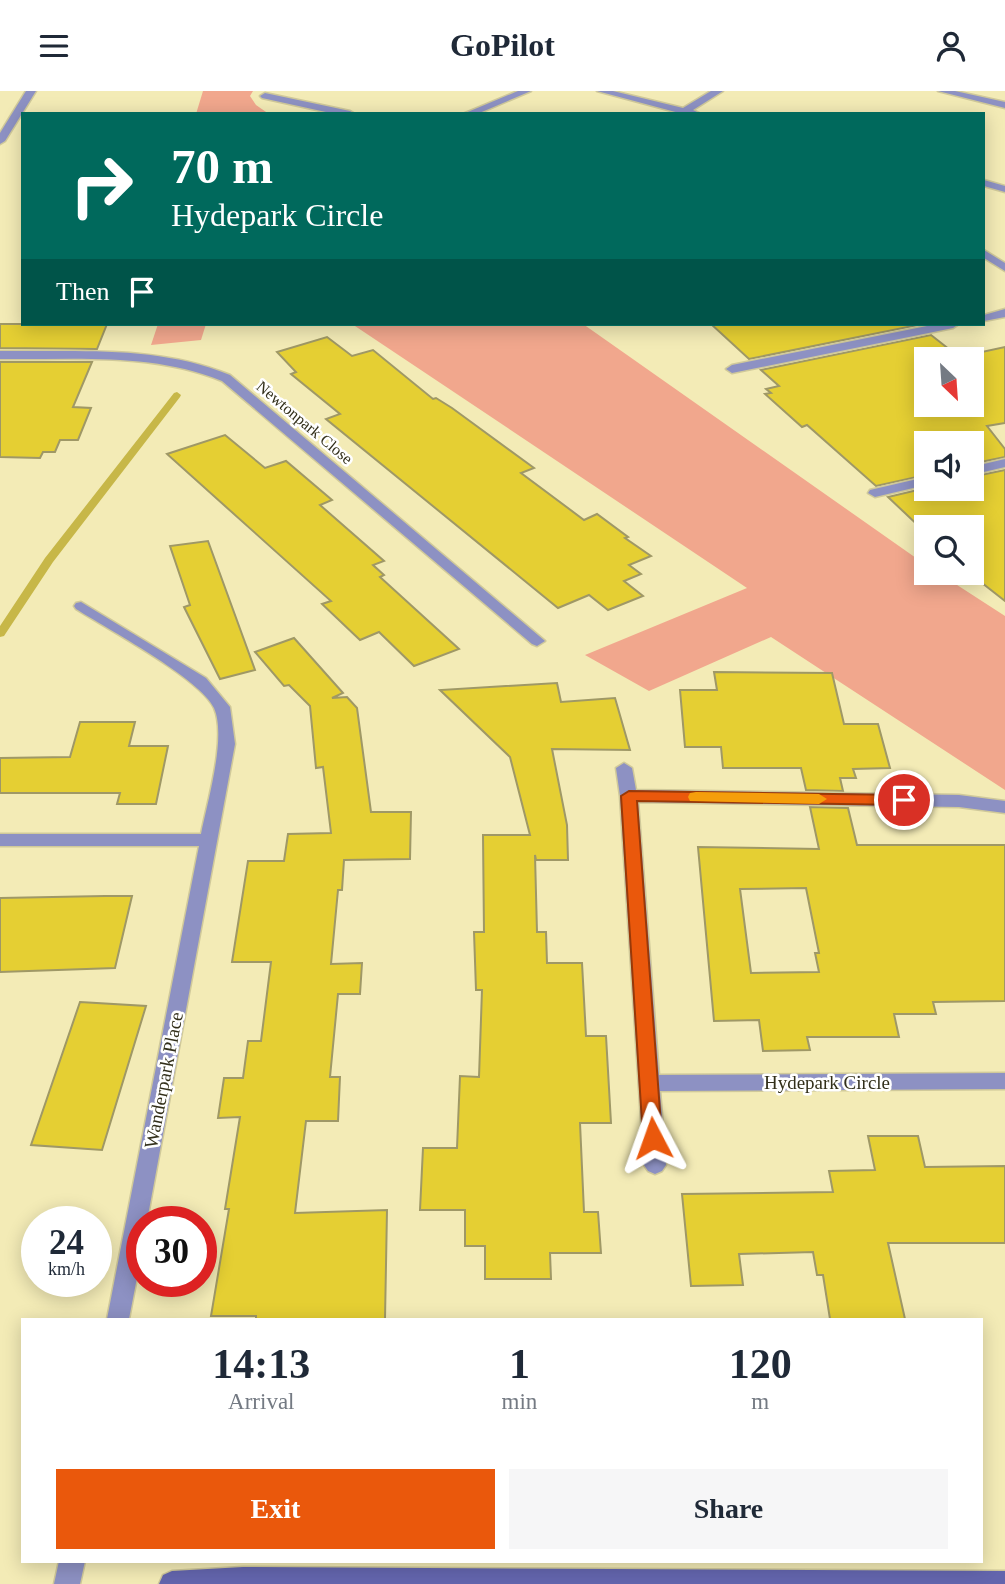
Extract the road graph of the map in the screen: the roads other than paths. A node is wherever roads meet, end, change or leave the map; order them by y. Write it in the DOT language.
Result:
graph roads {
  1 [pos="30,91"];
  2 [pos="526,91"];
  3 [pos="602,91"];
  4 [pos="718,91"];
  5 [pos="943,91"];
  6 [pos="958,92"];
  7 [pos="265,96"];
  8 [pos="1005,105"];
  9 [pos="685,111"];
  10 [pos="340,112"];
  11 [pos="473,112"];
  12 [pos="689,112"];
  13 [pos="0,141"];
  14 [pos="1005,181"];
  15 [pos="985,182"];
  16 [pos="985,182"];
  17 [pos="1005,189"];
  18 [pos="985,254"];
  19 [pos="1005,268"];
  20 [pos="1005,313"];
  21 [pos="985,317"];
  22 [pos="943,326"];
  23 [pos="0,355"];
  24 [pos="732,369"];
  25 [pos="1005,463"];
  26 [pos="984,468"];
  27 [pos="914,484"];
  28 [pos="875,493"];
  29 [pos="81,606"];
  30 [pos="537,641"];
  31 [pos="624,768"];
  32 [pos="629,796"];
  33 [pos="1005,807"];
  34 [pos="0,840"];
  35 [pos="209,840"];
  36 [pos="1005,1081"];
  37 [pos="649,1083"];
  38 [pos="655,1165"];
  39 [pos="118,1318"];
  40 [pos="72,1563"];
  41 [pos="67,1584"];
  42 [pos="172,1584"];
  43 [pos="1005,1584"];
  1 -- 13 [label="street"];
  2 -- 11 [label="street"];
  3 -- 9 [label="street"];
  4 -- 9 [label="street"];
  5 -- 6 [label="street"];
  6 -- 8 [label="street"];
  7 -- 10 [label="street"];
  9 -- 12 [label="street"];
  14 -- 15 [label="street"];
  16 -- 17 [label="street"];
  18 -- 19 [label="street"];
  20 -- 21 [label="street"];
  22 -- 24 [label="street"];
  23 -- 30 [label="street, Newtonpark Close"];
  25 -- 26 [label="street"];
  27 -- 28 [label="street"];
  29 -- 35 [label="street, Wanderpark Place"];
  31 -- 32 [label="street"];
  32 -- 33 [label="street"];
  32 -- 37 [label="street"];
  34 -- 35 [label="street"];
  35 -- 39 [label="street, Wanderpark Place"];
  36 -- 37 [label="street, Hydepark Circle"];
  37 -- 38 [label="street"];
  40 -- 41 [label="street"];
  42 -- 43 [label="street"];
}
